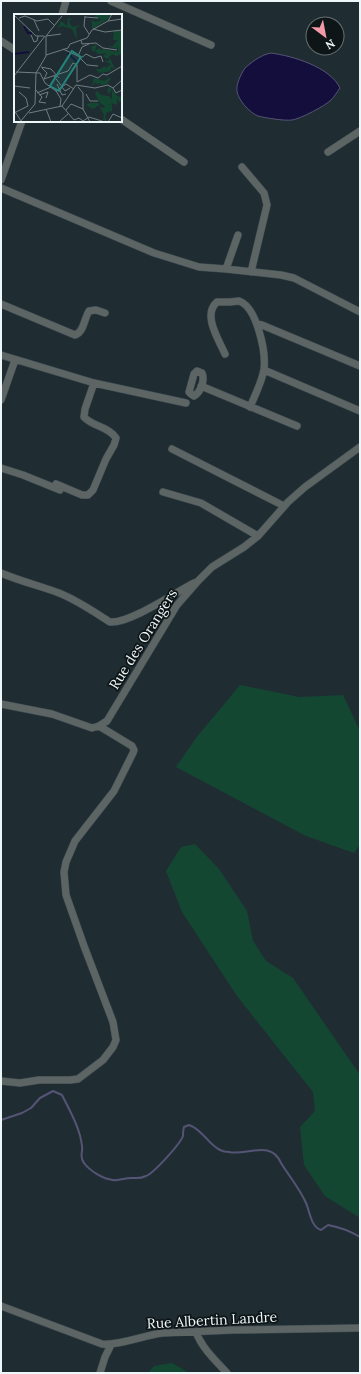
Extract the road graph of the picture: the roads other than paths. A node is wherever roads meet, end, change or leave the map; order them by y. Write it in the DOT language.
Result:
graph roads {
  1 [pos="66,1"];
  2 [pos="110,1"];
  3 [pos="62,14"];
  4 [pos="1,41"];
  5 [pos="211,45"];
  6 [pos="14,49"];
  7 [pos="122,120"];
  8 [pos="22,122"];
  9 [pos="360,131"];
  10 [pos="328,152"];
  11 [pos="184,162"];
  12 [pos="242,167"];
  13 [pos="1,180"];
  14 [pos="1,188"];
  15 [pos="238,234"];
  16 [pos="226,269"];
  17 [pos="251,272"];
  18 [pos="1,304"];
  19 [pos="360,312"];
  20 [pos="105,313"];
  21 [pos="257,324"];
  22 [pos="225,354"];
  23 [pos="1,356"];
  24 [pos="16,360"];
  25 [pos="360,366"];
  26 [pos="264,370"];
  27 [pos="94,383"];
  28 [pos="201,386"];
  29 [pos="1,400"];
  30 [pos="186,403"];
  31 [pos="250,407"];
  32 [pos="360,411"];
  33 [pos="297,426"];
  34 [pos="360,448"];
  35 [pos="172,449"];
  36 [pos="1,468"];
  37 [pos="56,484"];
  38 [pos="163,492"];
  39 [pos="82,499"];
  40 [pos="284,506"];
  41 [pos="258,536"];
  42 [pos="1,573"];
  43 [pos="198,581"];
  44 [pos="1,704"];
  45 [pos="99,726"];
  46 [pos="1,1081"];
  47 [pos="1,1306"];
  48 [pos="360,1328"];
  49 [pos="196,1332"];
  50 [pos="111,1345"];
  51 [pos="100,1373"];
  52 [pos="227,1373"];
  1 -- 3 [label="street"];
  2 -- 5 [label="street"];
  4 -- 6 [label="street"];
  7 -- 11 [label="street"];
  8 -- 13 [label="street"];
  9 -- 10 [label="street"];
  12 -- 17 [label="street"];
  14 -- 16 [label="street"];
  15 -- 16 [label="street"];
  16 -- 17 [label="street"];
  17 -- 19 [label="street"];
  18 -- 20 [label="street"];
  21 -- 22 [label="street"];
  21 -- 25 [label="street"];
  21 -- 26 [label="street"];
  23 -- 24 [label="street"];
  24 -- 27 [label="street"];
  24 -- 29 [label="street"];
  26 -- 31 [label="street"];
  26 -- 32 [label="street"];
  27 -- 30 [label="street"];
  27 -- 37 [label="street"];
  28 -- 31 [label="street"];
  31 -- 33 [label="street"];
  34 -- 40 [label="street, Rue des Orangers"];
  35 -- 40 [label="street"];
  36 -- 39 [label="street"];
  38 -- 41 [label="street"];
  40 -- 41 [label="street, Rue des Orangers"];
  41 -- 43 [label="street, Rue des Orangers"];
  42 -- 43 [label="street"];
  43 -- 45 [label="street, Rue des Orangers"];
  44 -- 45 [label="street"];
  45 -- 46 [label="street"];
  47 -- 50 [label="street, Rue Albertin Landre"];
  48 -- 49 [label="street, Rue Albertin Landre"];
  49 -- 50 [label="street, Rue Albertin Landre"];
  49 -- 52 [label="street"];
  50 -- 51 [label="street"];
}
